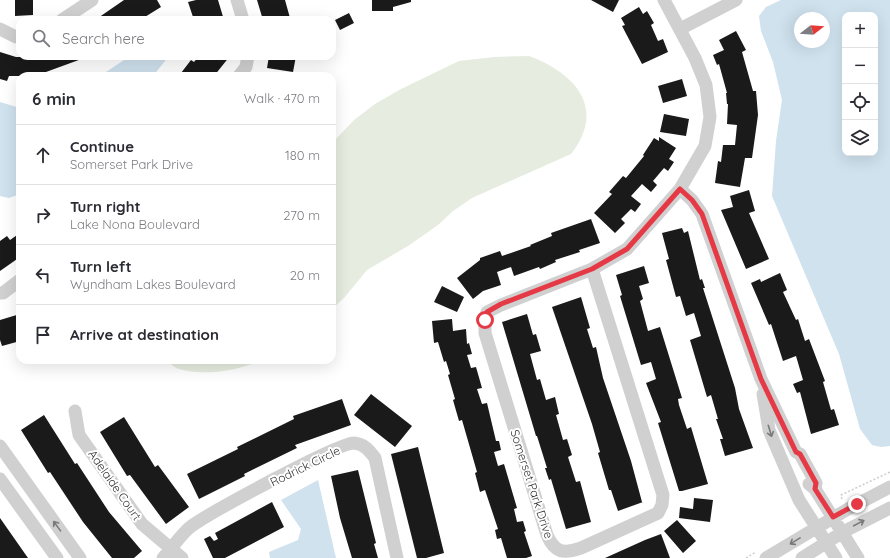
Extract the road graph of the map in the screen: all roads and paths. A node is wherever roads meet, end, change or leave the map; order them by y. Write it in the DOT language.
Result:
graph roads {
  1 [pos="92,0"];
  2 [pos="237,0"];
  3 [pos="664,0"];
  4 [pos="736,0"];
  5 [pos="68,16"];
  6 [pos="242,16"];
  7 [pos="0,29"];
  8 [pos="680,30"];
  9 [pos="16,37"];
  10 [pos="247,60"];
  11 [pos="242,72"];
  12 [pos="680,189"];
  13 [pos="592,269"];
  14 [pos="16,283"];
  15 [pos="0,293"];
  16 [pos="761,379"];
  17 [pos="75,411"];
  18 [pos="0,446"];
  19 [pos="800,459"];
  20 [pos="786,470"];
  21 [pos="890,472"];
  22 [pos="0,479"];
  23 [pos="890,487"];
  24 [pos="842,499"];
  25 [pos="890,508"];
  26 [pos="833,517"];
  27 [pos="817,527"];
  28 [pos="843,532"];
  29 [pos="827,542"];
  30 [pos="167,554"];
  31 [pos="57,558"];
  32 [pos="80,558"];
  33 [pos="182,558"];
  34 [pos="397,558"];
  35 [pos="766,558"];
  36 [pos="802,558"];
  37 [pos="836,558"];
  38 [pos="858,558"];
  1 -- 5 [label="street"];
  2 -- 6 [label="street"];
  3 -- 8 [label="street, Somerset Park Drive"];
  4 -- 8 [label="street"];
  7 -- 9 [label="street"];
  8 -- 12 [label="street, Somerset Park Drive"];
  10 -- 11 [label="street"];
  12 -- 13 [label="street, Somerset Park Drive"];
  12 -- 16 [label="street"];
  13 -- 13 [label="street, Somerset Park Drive"];
  14 -- 15 [label="street"];
  16 -- 19 [label="street"];
  16 -- 20 [label="street, one-way"];
  17 -- 30 [label="street, Adelaide Court"];
  32 -- 18 [label="street, one-way"];
  19 -- 20 [label="street"];
  19 -- 26 [label="street"];
  20 -- 27 [label="street"];
  21 -- 24 [label="path"];
  22 -- 31 [label="street"];
  23 -- 26 [label="street"];
  28 -- 25 [label="street, one-way"];
  26 -- 27 [label="street"];
  26 -- 28 [label="street"];
  27 -- 29 [label="street"];
  27 -- 35 [label="street, one-way"];
  28 -- 29 [label="street"];
  28 -- 38 [label="street"];
  29 -- 36 [label="street"];
  29 -- 37 [label="street"];
  30 -- 33 [label="street"];
  30 -- 34 [label="street, Rodrick Circle"];
}
